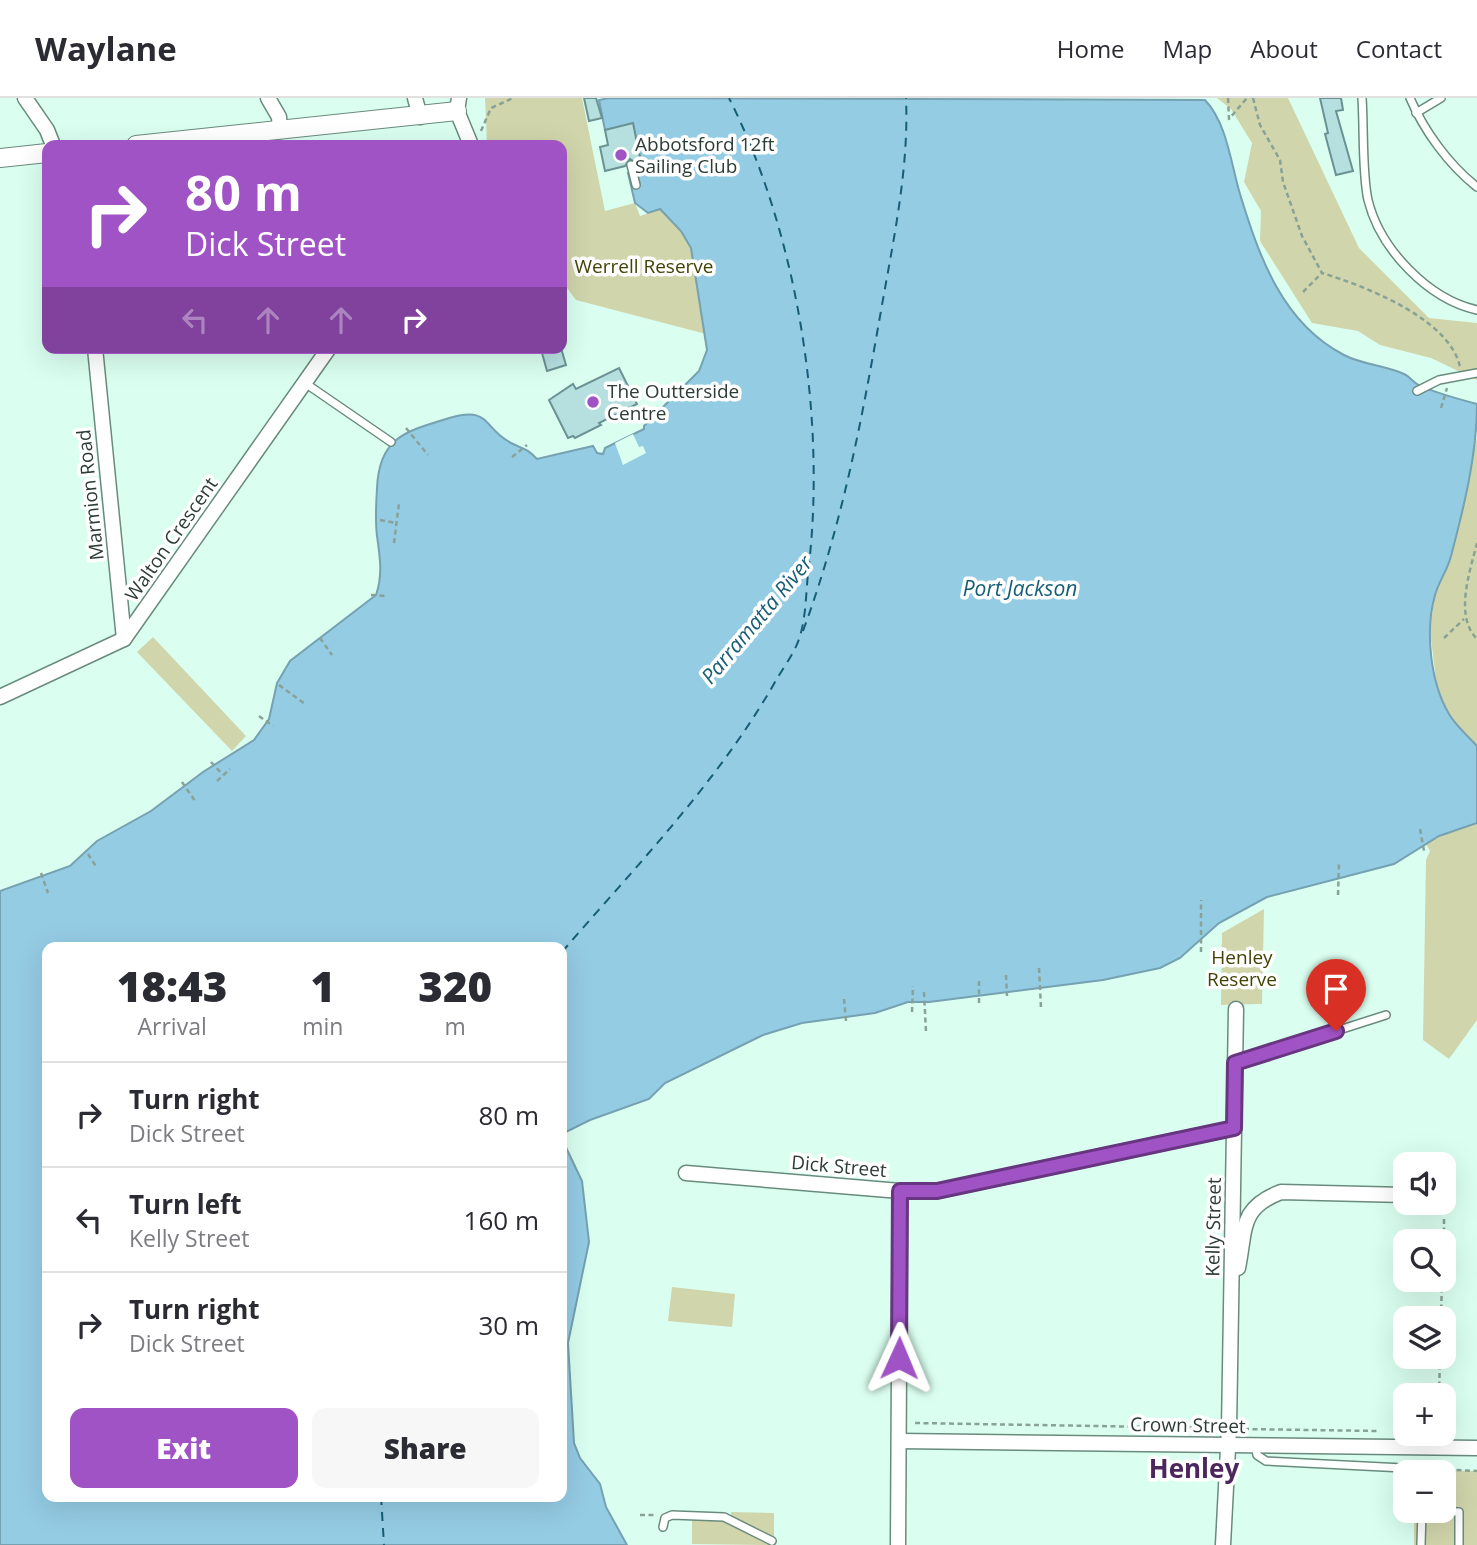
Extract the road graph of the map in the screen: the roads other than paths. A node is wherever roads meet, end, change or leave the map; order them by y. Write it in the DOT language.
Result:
graph roads {
  1 [pos="25,98"];
  2 [pos="268,98"];
  3 [pos="415,98"];
  4 [pos="1362,98"];
  5 [pos="1410,98"];
  6 [pos="1441,98"];
  7 [pos="458,104"];
  8 [pos="1416,113"];
  9 [pos="420,117"];
  10 [pos="280,131"];
  11 [pos="50,140"];
  12 [pos="187,140"];
  13 [pos="475,140"];
  14 [pos="42,154"];
  15 [pos="0,158"];
  16 [pos="631,165"];
  17 [pos="636,185"];
  18 [pos="1477,187"];
  19 [pos="1477,310"];
  20 [pos="96,354"];
  21 [pos="325,354"];
  22 [pos="1477,373"];
  23 [pos="304,383"];
  24 [pos="1417,391"];
  25 [pos="391,442"];
  26 [pos="124,639"];
  27 [pos="0,697"];
  28 [pos="1236,1009"];
  29 [pos="1386,1015"];
  30 [pos="1235,1063"];
  31 [pos="1234,1128"];
  32 [pos="686,1172"];
  33 [pos="900,1191"];
  34 [pos="1393,1195"];
  35 [pos="1231,1300"];
  36 [pos="899,1441"];
  37 [pos="1255,1445"];
  38 [pos="1228,1446"];
  39 [pos="1477,1448"];
  40 [pos="1393,1468"];
  41 [pos="1456,1512"];
  42 [pos="1422,1523"];
  43 [pos="663,1527"];
  44 [pos="772,1541"];
  45 [pos="898,1545"];
  46 [pos="1223,1545"];
  47 [pos="1421,1545"];
  48 [pos="1459,1545"];
  1 -- 11 [label="street"];
  2 -- 10 [label="street"];
  3 -- 9 [label="street"];
  4 -- 19 [label="lane"];
  5 -- 8 [label="lane"];
  6 -- 8 [label="lane"];
  7 -- 9 [label="street"];
  7 -- 13 [label="street"];
  8 -- 18 [label="lane"];
  9 -- 10 [label="street"];
  10 -- 12 [label="street"];
  14 -- 15 [label="street"];
  16 -- 17 [label="lane"];
  20 -- 26 [label="street, Marmion Road"];
  21 -- 23 [label="street, Walton Crescent"];
  22 -- 24 [label="lane"];
  23 -- 25 [label="lane"];
  23 -- 26 [label="street, Walton Crescent"];
  26 -- 27 [label="street, Walton Crescent"];
  28 -- 30 [label="street, Kelly Street"];
  29 -- 30 [label="lane"];
  30 -- 31 [label="street, Kelly Street"];
  31 -- 33 [label="street, Dick Street"];
  31 -- 35 [label="street, Kelly Street"];
  32 -- 33 [label="street, Dick Street"];
  33 -- 36 [label="street"];
  34 -- 35 [label="street"];
  35 -- 38 [label="street, Kelly Street"];
  36 -- 38 [label="street, Crown Street"];
  36 -- 45 [label="street"];
  37 -- 38 [label="street, Crown Street"];
  37 -- 39 [label="street, Crown Street"];
  37 -- 40 [label="lane"];
  38 -- 46 [label="street, Kelly Street"];
  41 -- 48 [label="lane"];
  42 -- 47 [label="lane"];
  43 -- 44 [label="lane"];
}
